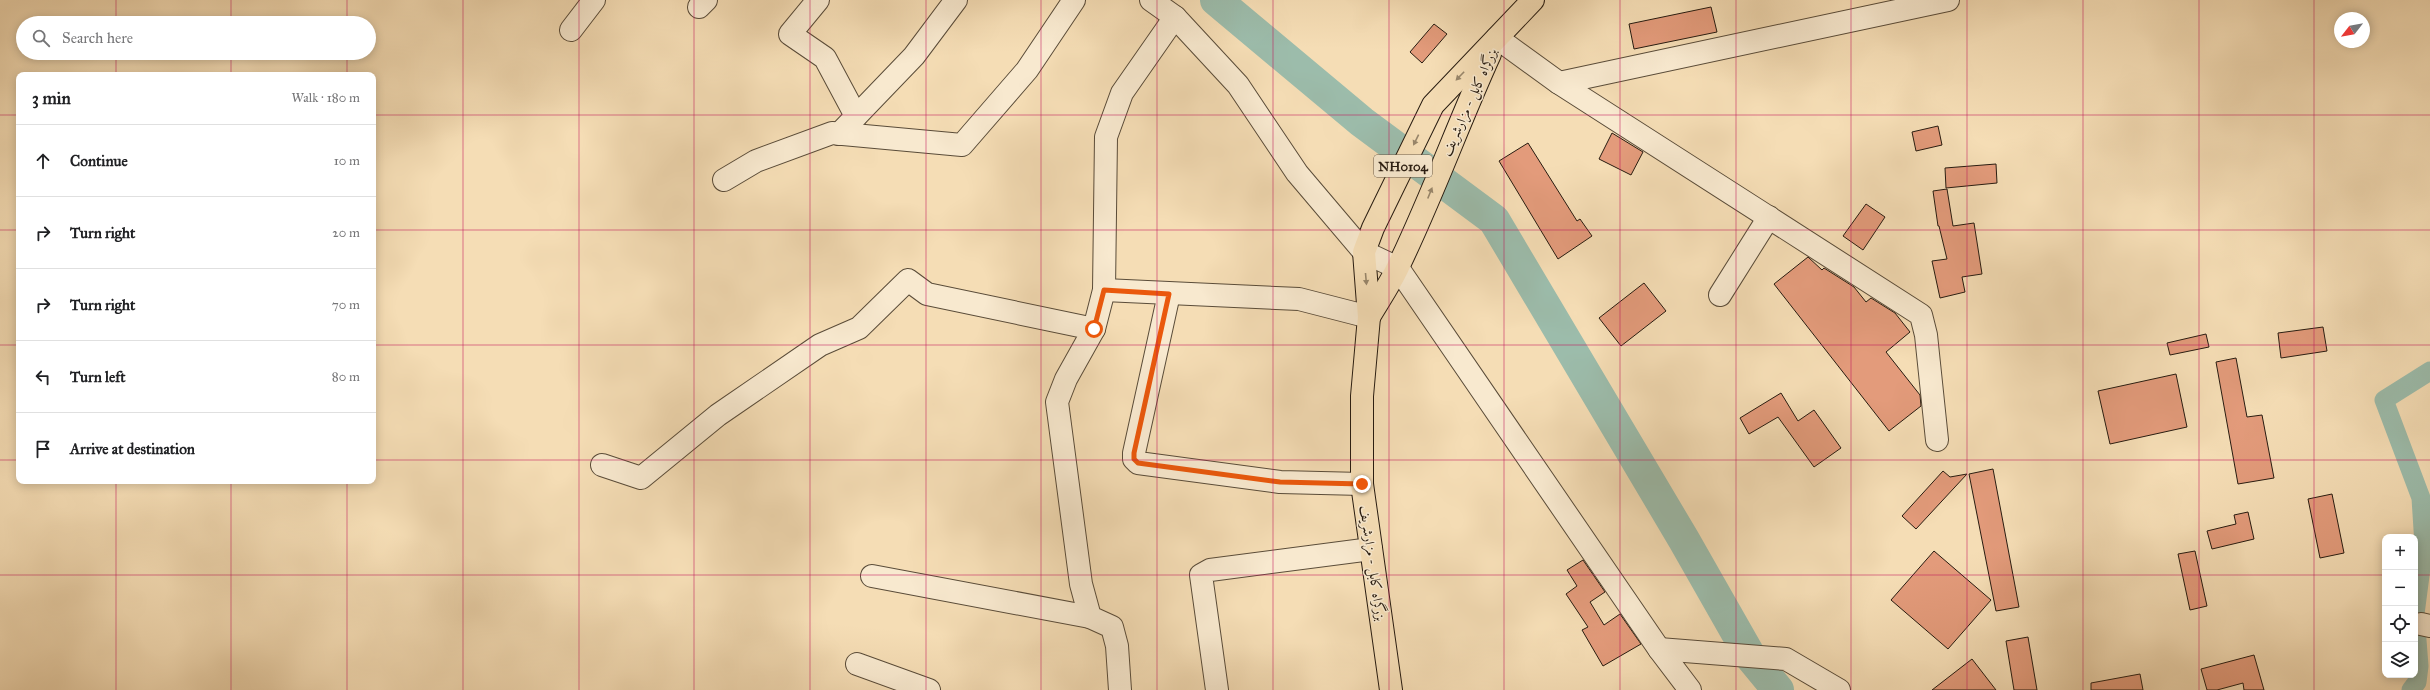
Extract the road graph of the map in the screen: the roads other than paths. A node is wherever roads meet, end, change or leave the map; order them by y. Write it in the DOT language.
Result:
graph roads {
  1 [pos="594,0"];
  2 [pos="818,0"];
  3 [pos="956,0"];
  4 [pos="1074,0"];
  5 [pos="1151,0"];
  6 [pos="1533,0"];
  7 [pos="1948,0"];
  8 [pos="1175,17"];
  9 [pos="571,30"];
  10 [pos="1497,38"];
  11 [pos="1559,83"];
  12 [pos="856,116"];
  13 [pos="839,134"];
  14 [pos="724,180"];
  15 [pos="1769,217"];
  16 [pos="1364,252"];
  17 [pos="1398,268"];
  18 [pos="1104,290"];
  19 [pos="1169,294"];
  20 [pos="1720,295"];
  21 [pos="1369,317"];
  22 [pos="1094,329"];
  23 [pos="1937,440"];
  24 [pos="602,465"];
  25 [pos="1362,484"];
  26 [pos="1371,549"];
  27 [pos="872,576"];
  28 [pos="1090,617"];
  29 [pos="1659,649"];
  30 [pos="857,664"];
  31 [pos="929,690"];
  32 [pos="1120,690"];
  33 [pos="1217,690"];
  34 [pos="1391,690"];
  35 [pos="1690,690"];
  36 [pos="1839,690"];
  1 -- 9 [label="street"];
  2 -- 12 [label="street"];
  3 -- 12 [label="street"];
  4 -- 13 [label="street"];
  5 -- 8 [label="street"];
  6 -- 10 [label="highway, بزرگراه کابل - مزارشریف / NH0104"];
  7 -- 11 [label="street"];
  8 -- 16 [label="street"];
  8 -- 18 [label="street"];
  10 -- 11 [label="street"];
  10 -- 16 [label="highway, بزرگراه کابل - مزارشریف / NH0104, one-way"];
  17 -- 10 [label="highway, بزرگراه کابل - مزارشریف / NH0104, one-way"];
  11 -- 15 [label="street"];
  12 -- 13 [label="street"];
  13 -- 14 [label="street"];
  15 -- 20 [label="street"];
  15 -- 23 [label="street"];
  16 -- 17 [label="street"];
  16 -- 21 [label="highway, بزرگراه کابل - مزارشریف / NH0104, one-way"];
  17 -- 21 [label="highway, بزرگراه کابل - مزارشریف / NH0104"];
  17 -- 29 [label="street"];
  18 -- 19 [label="street"];
  18 -- 22 [label="street"];
  19 -- 21 [label="street"];
  19 -- 25 [label="street"];
  21 -- 25 [label="highway, بزرگراه کابل - مزارشریف / NH0104"];
  22 -- 24 [label="street"];
  22 -- 28 [label="street"];
  25 -- 26 [label="highway, بزرگراه کابل - مزارشریف / NH0104"];
  26 -- 33 [label="street"];
  26 -- 34 [label="highway, بزرگراه کابل - مزارشریف / NH0104"];
  27 -- 28 [label="street"];
  28 -- 32 [label="street"];
  29 -- 35 [label="street"];
  29 -- 36 [label="street"];
  30 -- 31 [label="street"];
}
